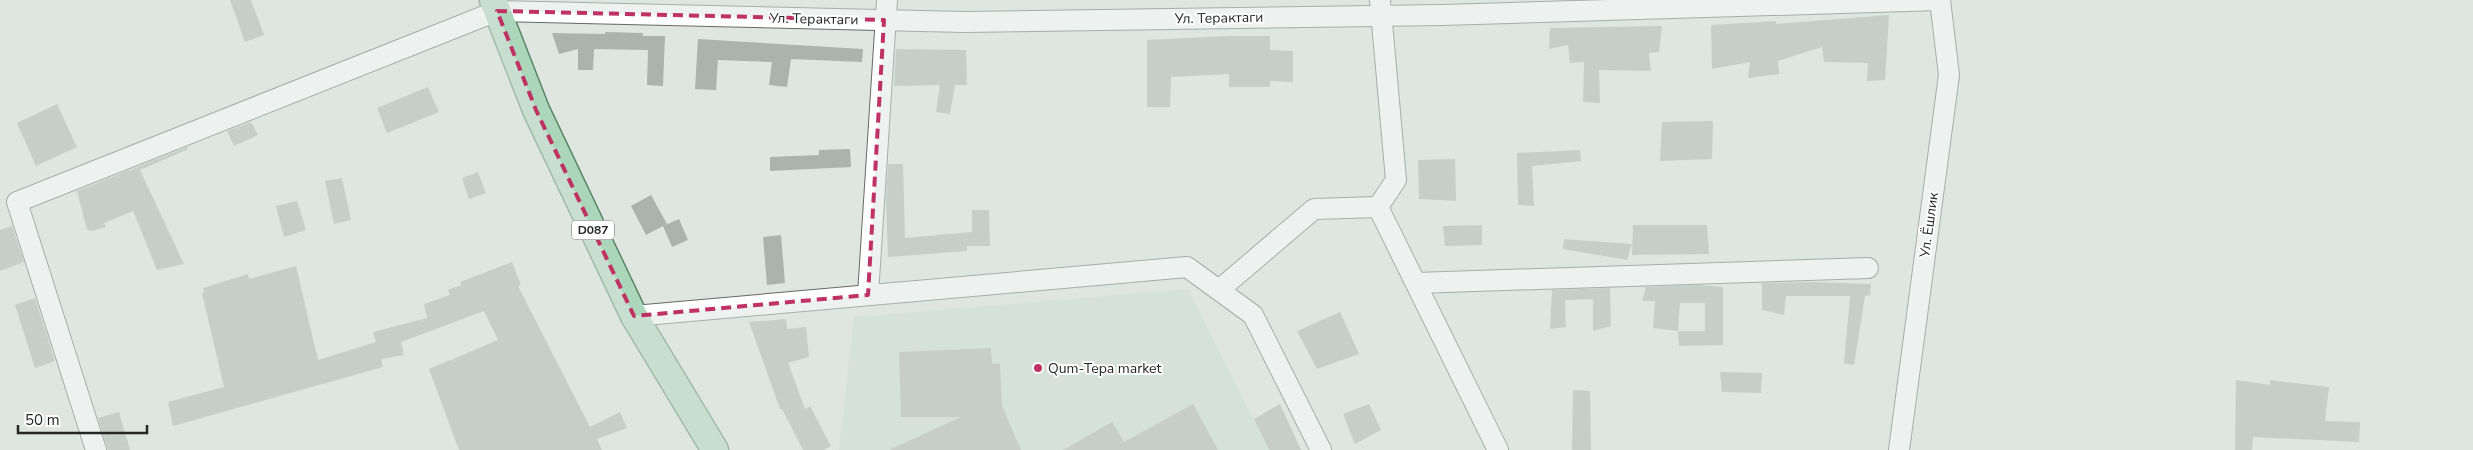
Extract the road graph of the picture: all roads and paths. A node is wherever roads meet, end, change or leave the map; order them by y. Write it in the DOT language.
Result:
graph roads {
  1 [pos="887,0"];
  2 [pos="1940,0"];
  3 [pos="495,6"];
  4 [pos="1381,8"];
  5 [pos="884,20"];
  6 [pos="9,206"];
  7 [pos="1378,207"];
  8 [pos="1868,268"];
  9 [pos="1416,283"];
  10 [pos="1219,290"];
  11 [pos="868,295"];
  12 [pos="634,316"];
  13 [pos="96,450"];
  14 [pos="715,450"];
  15 [pos="1321,450"];
  16 [pos="1498,450"];
  17 [pos="1899,450"];
  1 -- 5 [label="street"];
  2 -- 4 [label="street, Ул. Терактаги"];
  2 -- 17 [label="street, Ул. Ёшлик"];
  3 -- 5 [label="street, Ул. Терактаги"];
  3 -- 6 [label="street"];
  3 -- 12 [label="main road, D087"];
  4 -- 5 [label="street, Ул. Терактаги"];
  4 -- 7 [label="street"];
  5 -- 11 [label="street"];
  6 -- 13 [label="street"];
  7 -- 9 [label="street"];
  7 -- 10 [label="street"];
  8 -- 9 [label="street"];
  9 -- 16 [label="street"];
  10 -- 11 [label="street"];
  10 -- 15 [label="street"];
  11 -- 12 [label="street"];
  12 -- 14 [label="main road, D087"];
}
